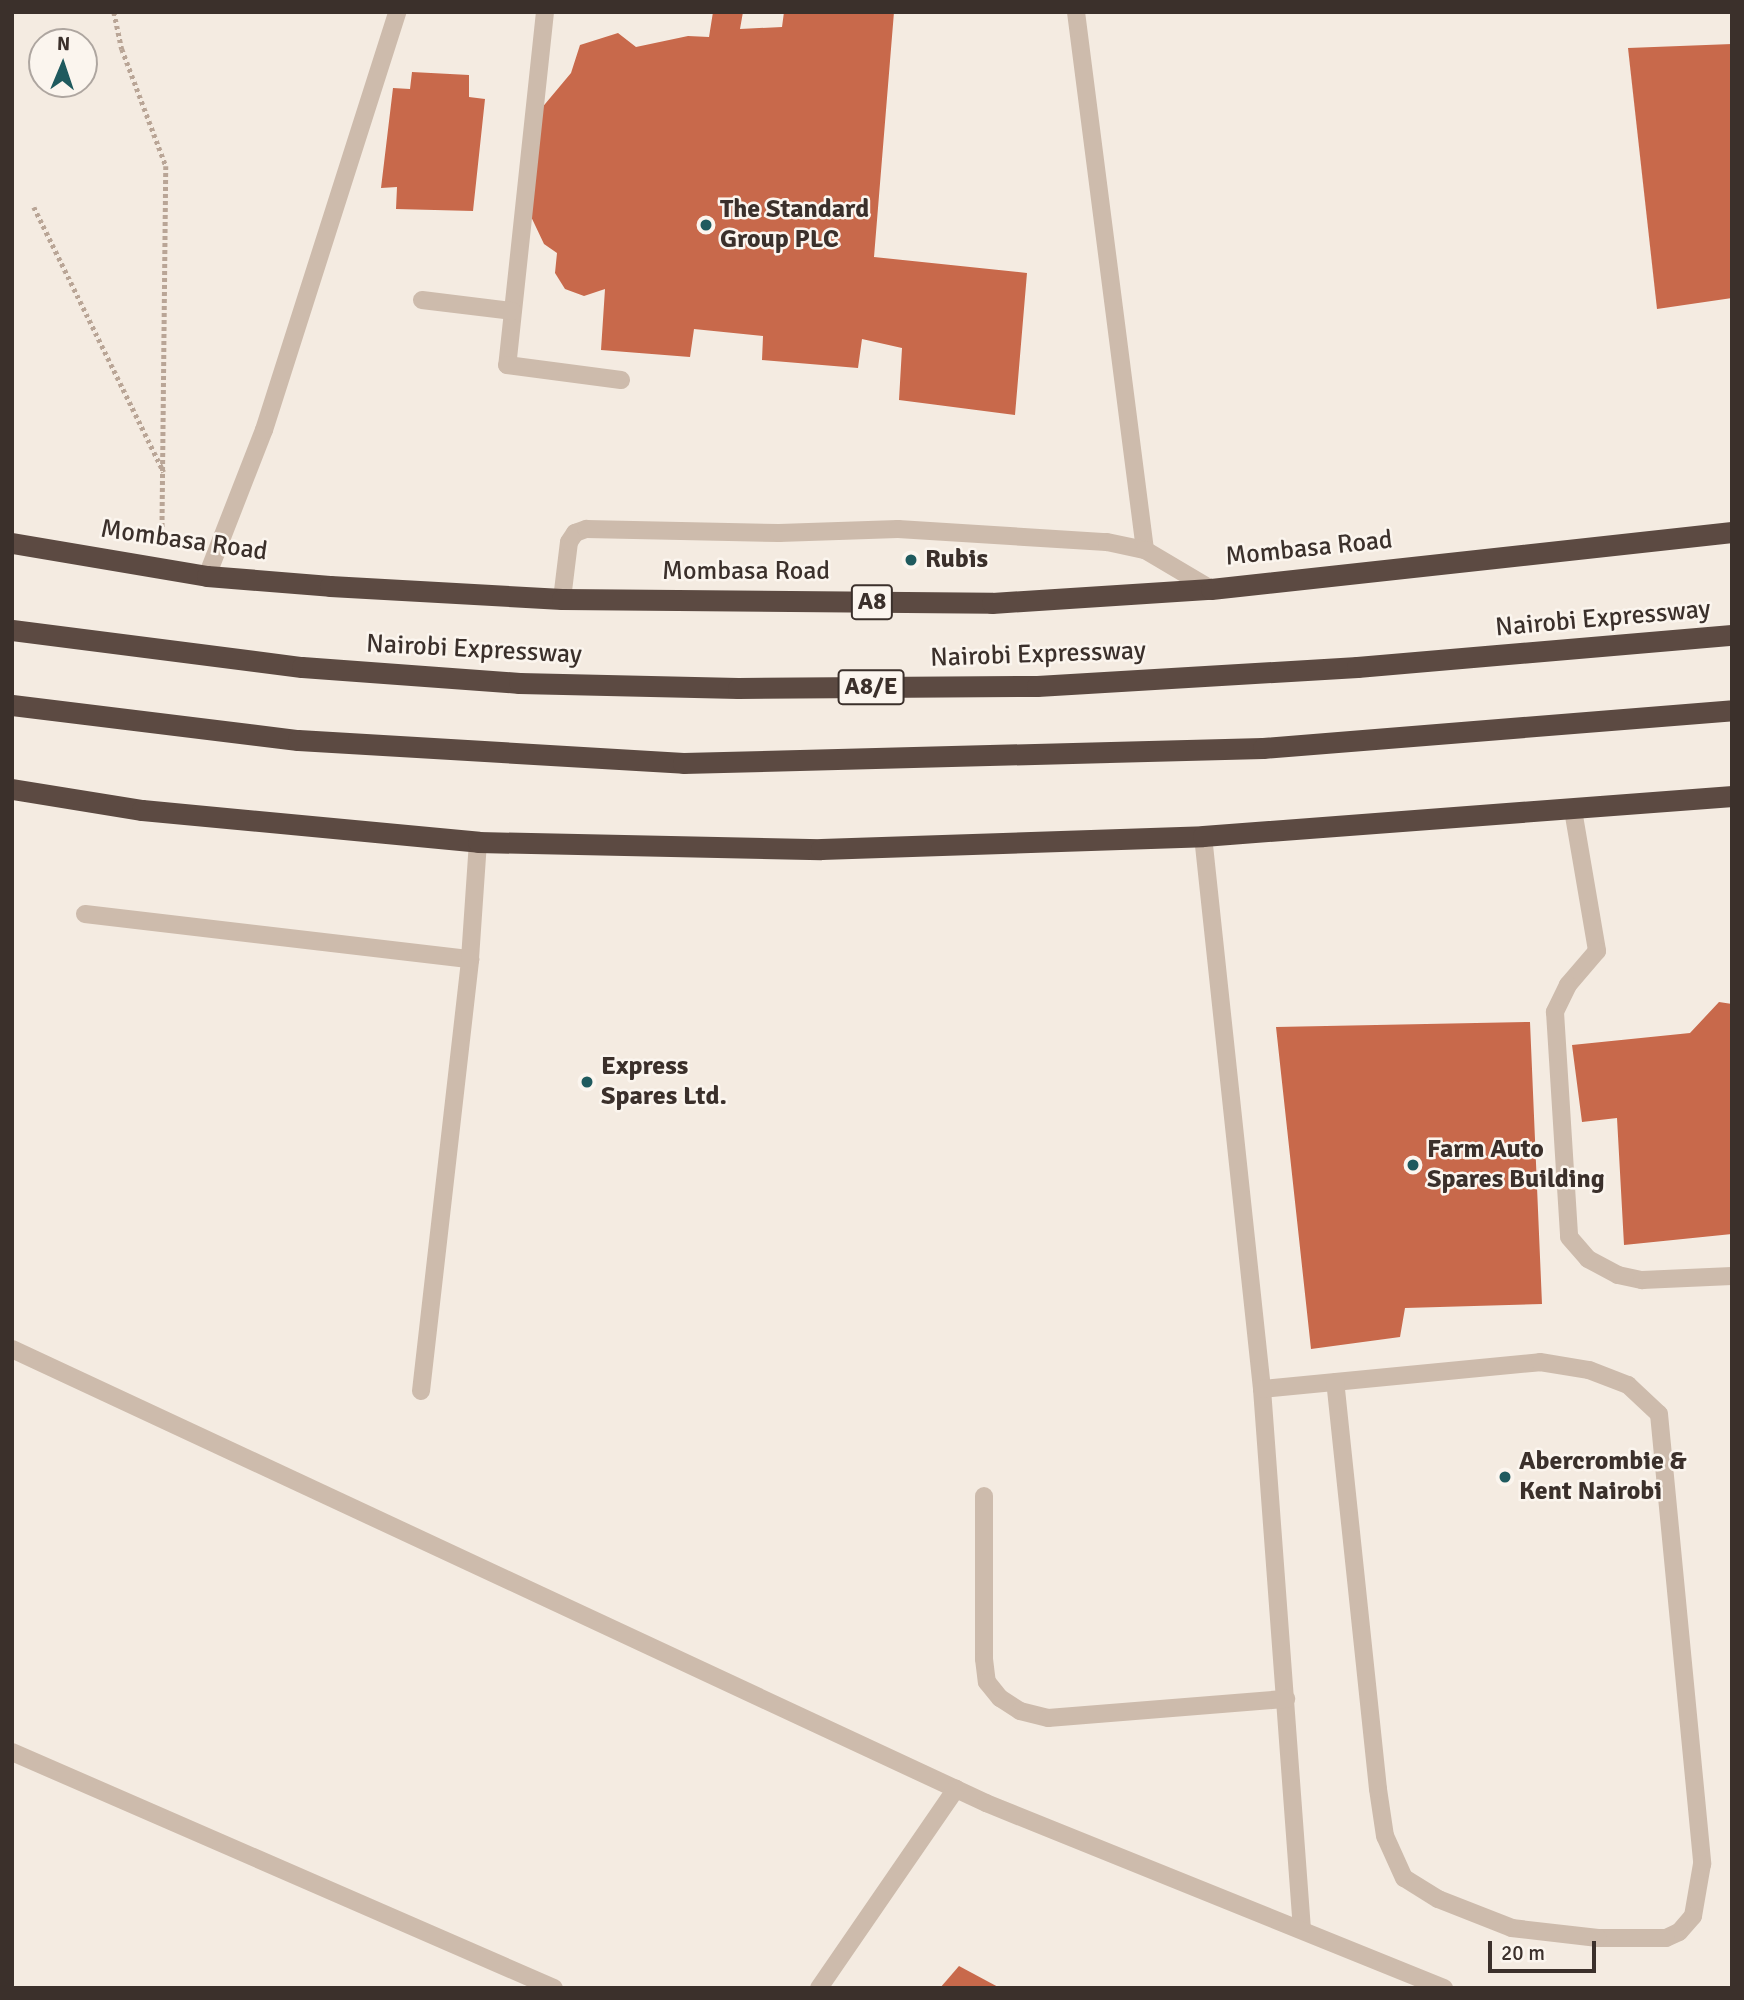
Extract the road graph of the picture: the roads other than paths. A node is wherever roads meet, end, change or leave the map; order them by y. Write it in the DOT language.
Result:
graph roads {
  1 [pos="397,12"];
  2 [pos="545,12"];
  3 [pos="1076,12"];
  4 [pos="422,300"];
  5 [pos="512,311"];
  6 [pos="621,380"];
  7 [pos="1732,532"];
  8 [pos="12,543"];
  9 [pos="1145,550"];
  10 [pos="207,576"];
  11 [pos="1211,589"];
  12 [pos="562,599"];
  13 [pos="12,630"];
  14 [pos="1732,635"];
  15 [pos="12,705"];
  16 [pos="1732,710"];
  17 [pos="12,789"];
  18 [pos="1732,796"];
  19 [pos="1573,810"];
  20 [pos="1203,836"];
  21 [pos="478,842"];
  22 [pos="85,914"];
  23 [pos="470,959"];
  24 [pos="1732,1276"];
  25 [pos="12,1349"];
  26 [pos="1335,1382"];
  27 [pos="1262,1389"];
  28 [pos="421,1391"];
  29 [pos="984,1496"];
  30 [pos="1286,1699"];
  31 [pos="12,1752"];
  32 [pos="956,1789"];
  33 [pos="1303,1930"];
  34 [pos="554,1988"];
  35 [pos="819,1988"];
  36 [pos="1444,1988"];
  1 -- 10 [label="lane"];
  2 -- 5 [label="lane"];
  3 -- 9 [label="lane"];
  4 -- 5 [label="lane"];
  5 -- 6 [label="lane"];
  7 -- 11 [label="highway, Mombasa Road / A8"];
  8 -- 10 [label="highway, Mombasa Road / A8"];
  9 -- 11 [label="lane"];
  9 -- 12 [label="lane"];
  10 -- 12 [label="highway, Mombasa Road / A8"];
  11 -- 12 [label="highway, Mombasa Road / A8"];
  13 -- 14 [label="highway, Nairobi Expressway / A8/E"];
  15 -- 16 [label="highway"];
  17 -- 21 [label="highway"];
  18 -- 19 [label="highway"];
  19 -- 20 [label="highway"];
  19 -- 24 [label="lane"];
  20 -- 21 [label="highway"];
  20 -- 27 [label="lane"];
  21 -- 23 [label="lane"];
  22 -- 23 [label="lane"];
  23 -- 28 [label="lane"];
  25 -- 32 [label="lane"];
  26 -- 26 [label="lane"];
  26 -- 27 [label="lane"];
  27 -- 30 [label="lane"];
  29 -- 30 [label="lane"];
  30 -- 33 [label="lane"];
  31 -- 34 [label="lane"];
  32 -- 33 [label="lane"];
  32 -- 35 [label="lane"];
  33 -- 36 [label="lane"];
}
